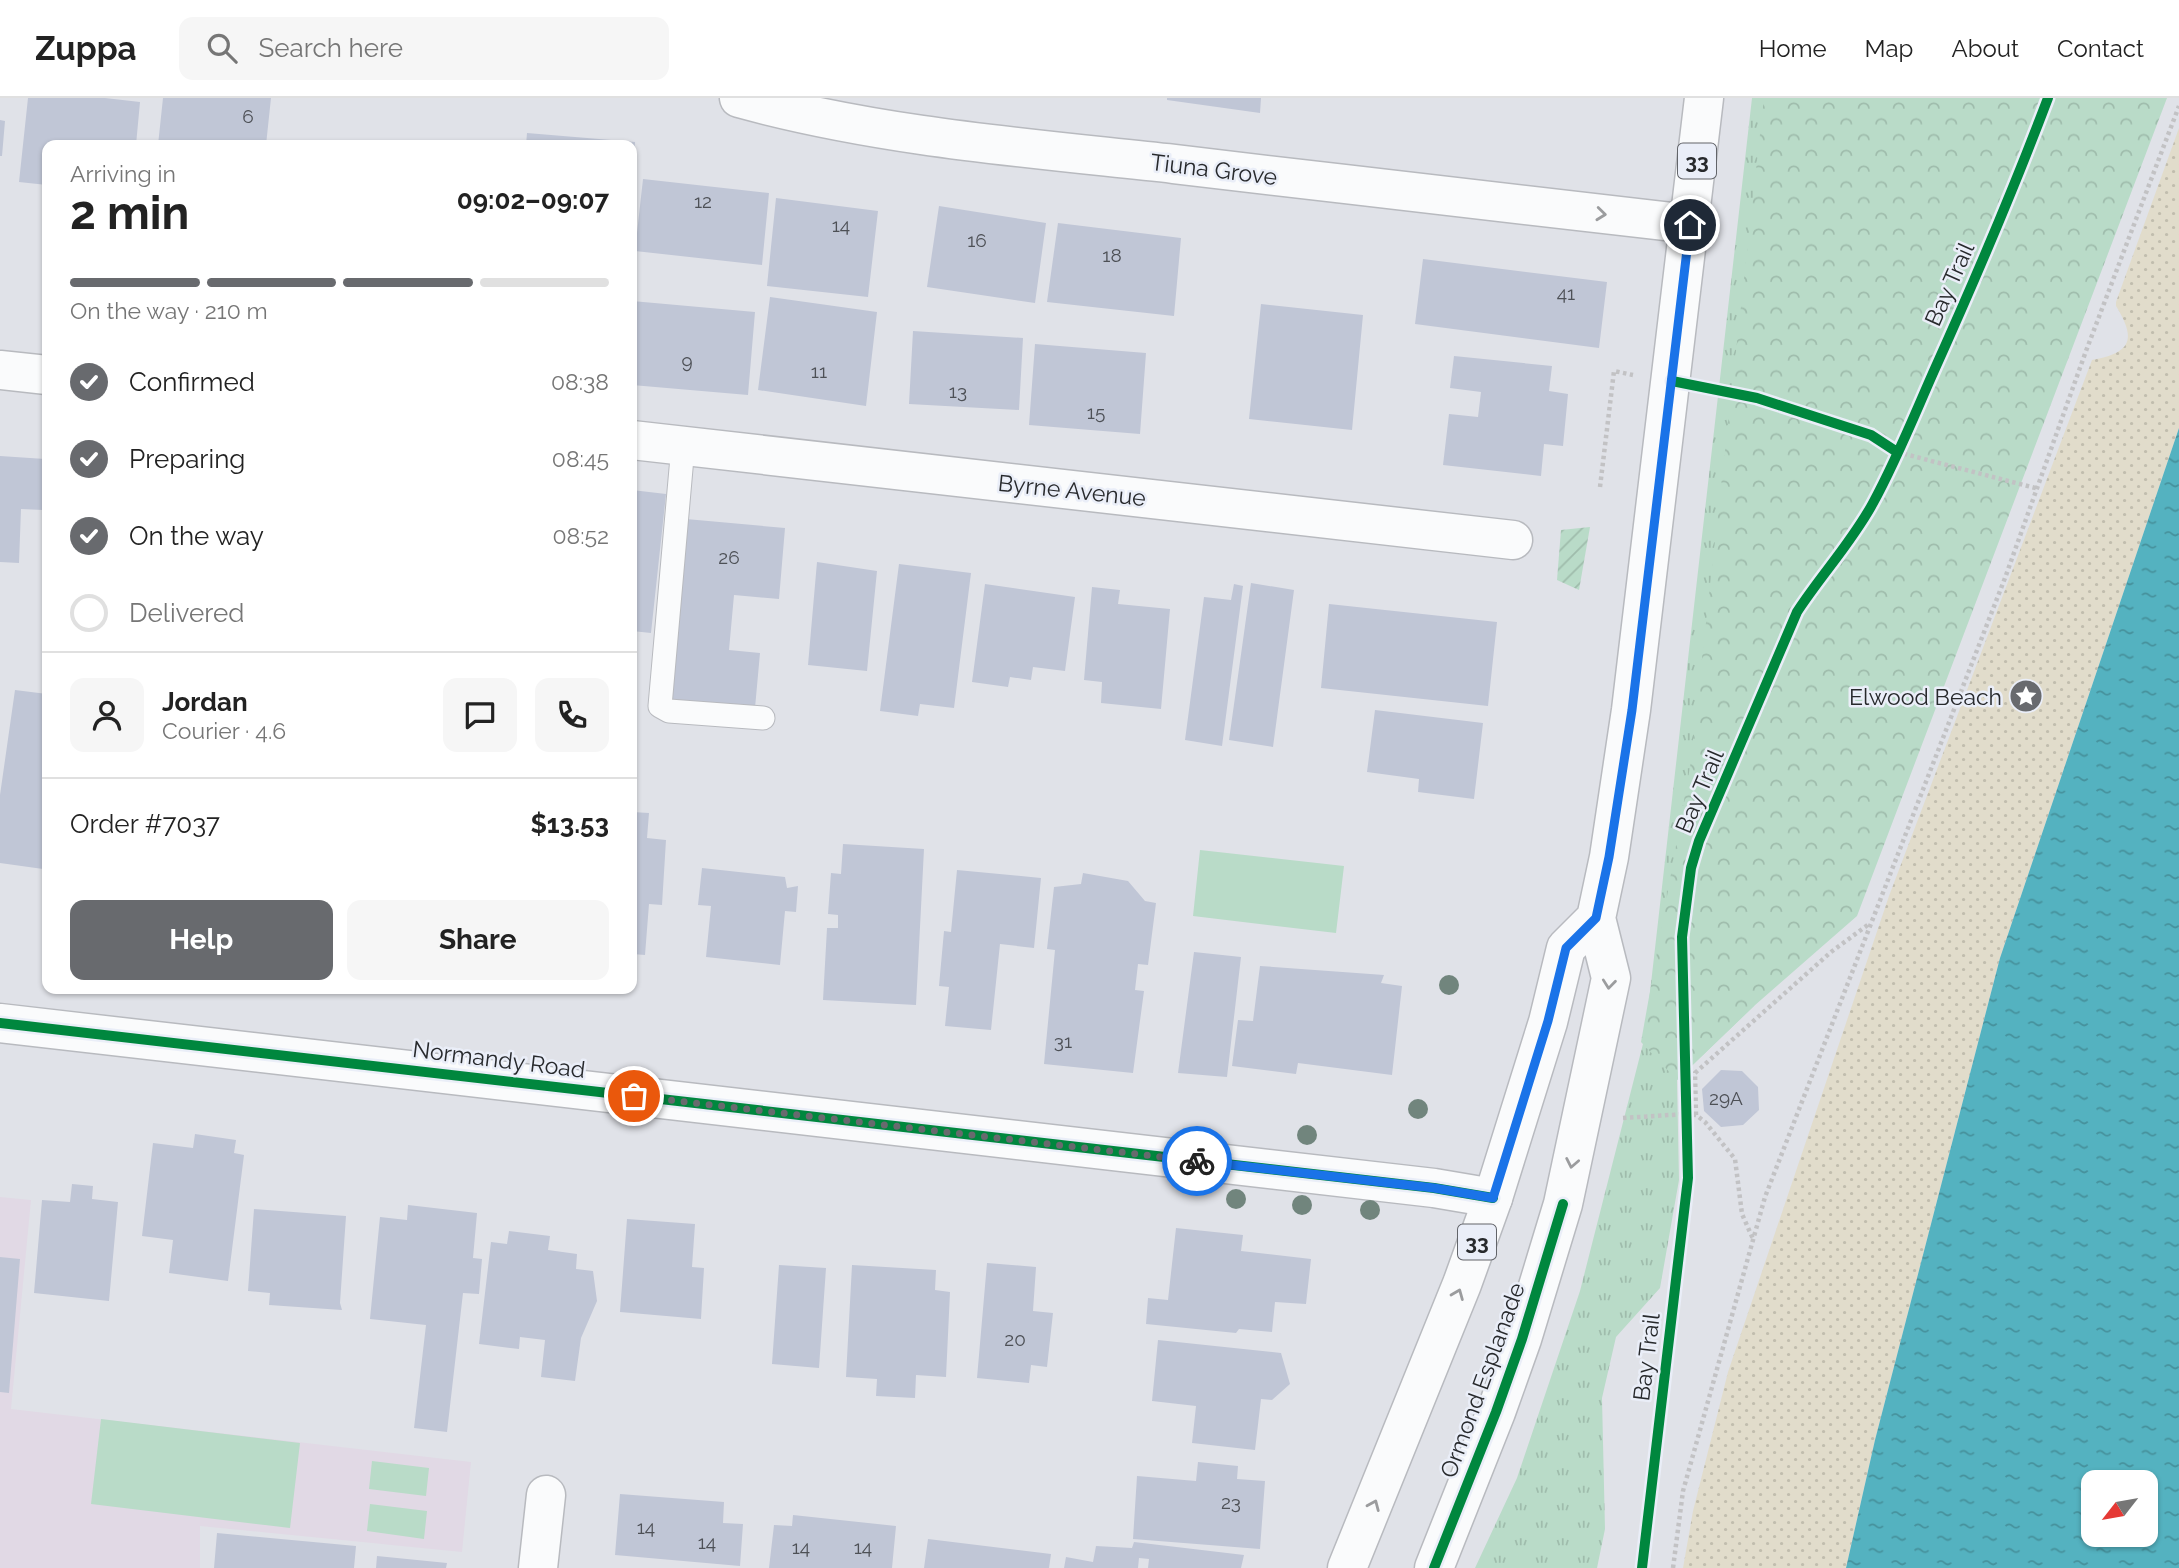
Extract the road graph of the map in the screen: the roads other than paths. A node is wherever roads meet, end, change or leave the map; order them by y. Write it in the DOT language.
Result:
graph roads {
  1 [pos="739,98"];
  2 [pos="1704,98"];
  3 [pos="1690,225"];
  4 [pos="0,370"];
  5 [pos="42,374"];
  6 [pos="637,441"];
  7 [pos="683,446"];
  8 [pos="1513,540"];
  9 [pos="764,718"];
  10 [pos="1596,918"];
  11 [pos="0,1023"];
  12 [pos="1493,1198"];
  13 [pos="546,1494"];
  14 [pos="538,1568"];
  15 [pos="1347,1568"];
  16 [pos="1434,1568"];
  1 -- 3 [label="street, Tiuna Grove, one-way"];
  2 -- 3 [label="street, Ormond Esplanade / 33"];
  3 -- 10 [label="street, Ormond Esplanade / 33"];
  4 -- 5 [label="street"];
  6 -- 7 [label="street, Byrne Avenue"];
  7 -- 8 [label="street, Byrne Avenue"];
  7 -- 9 [label="lane"];
  10 -- 12 [label="street, 33"];
  10 -- 16 [label="street, Ormond Esplanade / 33, one-way"];
  11 -- 12 [label="street, Normandy Road"];
  15 -- 12 [label="street, 33, one-way"];
  13 -- 14 [label="street"];
}
